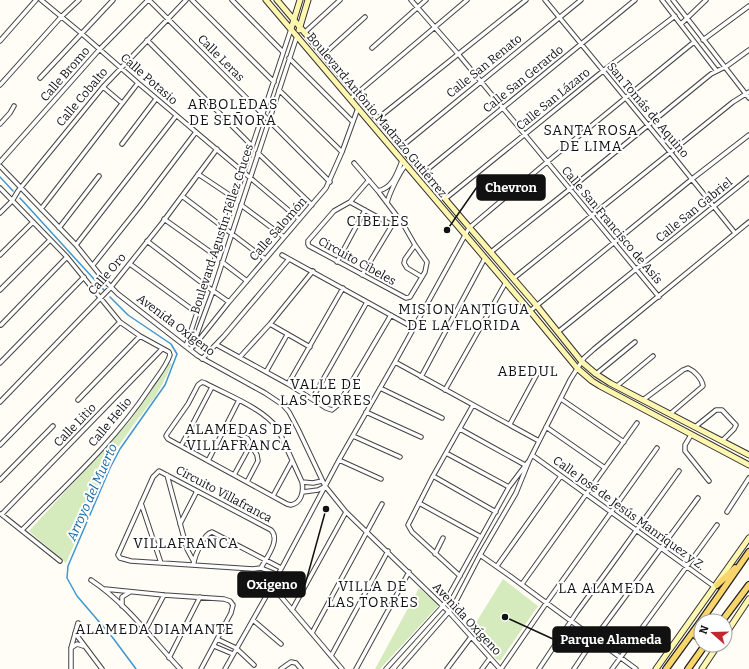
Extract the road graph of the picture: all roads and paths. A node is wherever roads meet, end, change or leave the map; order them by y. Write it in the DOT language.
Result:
graph roads {
  1 [pos="36,0"];
  2 [pos="41,0"];
  3 [pos="79,0"];
  4 [pos="113,0"];
  5 [pos="148,0"];
  6 [pos="186,0"];
  7 [pos="192,0"];
  8 [pos="232,0"];
  9 [pos="266,0"];
  10 [pos="277,0"];
  11 [pos="300,0"];
  12 [pos="308,0"];
  13 [pos="340,0"];
  14 [pos="411,0"];
  15 [pos="426,0"];
  16 [pos="467,0"];
  17 [pos="526,0"];
  18 [pos="545,0"];
  19 [pos="580,0"];
  20 [pos="635,0"];
  21 [pos="662,0"];
  22 [pos="673,0"];
  23 [pos="706,0"];
  24 [pos="749,6"];
  25 [pos="418,8"];
  26 [pos="675,16"];
  27 [pos="62,17"];
  28 [pos="365,17"];
  29 [pos="559,17"];
  30 [pos="687,18"];
  31 [pos="168,19"];
  32 [pos="293,20"];
  33 [pos="680,24"];
  34 [pos="435,27"];
  35 [pos="300,28"];
  36 [pos="291,29"];
  37 [pos="81,33"];
  38 [pos="304,33"];
  39 [pos="297,36"];
  40 [pos="147,40"];
  41 [pos="703,40"];
  42 [pos="0,41"];
  43 [pos="694,42"];
  44 [pos="581,44"];
  45 [pos="372,48"];
  46 [pos="99,50"];
  47 [pos="749,50"];
  48 [pos="283,52"];
  49 [pos="323,55"];
  50 [pos="459,55"];
  51 [pos="289,58"];
  52 [pos="724,67"];
  53 [pos="120,68"];
  54 [pos="716,70"];
  55 [pos="603,71"];
  56 [pos="40,78"];
  57 [pos="481,81"];
  58 [pos="274,82"];
  59 [pos="138,83"];
  60 [pos="0,86"];
  61 [pos="103,87"];
  62 [pos="279,90"];
  63 [pos="747,93"];
  64 [pos="356,94"];
  65 [pos="626,98"];
  66 [pos="749,98"];
  67 [pos="156,99"];
  68 [pos="350,99"];
  69 [pos="122,103"];
  70 [pos="14,106"];
  71 [pos="358,108"];
  72 [pos="503,108"];
  73 [pos="263,114"];
  74 [pos="176,116"];
  75 [pos="269,120"];
  76 [pos="378,120"];
  77 [pos="353,122"];
  78 [pos="0,124"];
  79 [pos="648,125"];
  80 [pos="196,132"];
  81 [pos="525,135"];
  82 [pos="749,135"];
  83 [pos="122,144"];
  84 [pos="252,146"];
  85 [pos="401,147"];
  86 [pos="217,149"];
  87 [pos="342,152"];
  88 [pos="670,152"];
  89 [pos="258,153"];
  90 [pos="0,162"];
  91 [pos="548,162"];
  92 [pos="354,163"];
  93 [pos="404,163"];
  94 [pos="0,166"];
  95 [pos="243,172"];
  96 [pos="423,173"];
  97 [pos="198,174"];
  98 [pos="98,176"];
  99 [pos="250,178"];
  100 [pos="749,178"];
  101 [pos="692,179"];
  102 [pos="369,180"];
  103 [pos="330,182"];
  104 [pos="0,188"];
  105 [pos="20,188"];
  106 [pos="570,189"];
  107 [pos="378,191"];
  108 [pos="182,196"];
  109 [pos="234,198"];
  110 [pos="445,199"];
  111 [pos="12,201"];
  112 [pos="350,202"];
  113 [pos="387,203"];
  114 [pos="241,205"];
  115 [pos="312,205"];
  116 [pos="714,206"];
  117 [pos="41,209"];
  118 [pos="365,210"];
  119 [pos="0,213"];
  120 [pos="591,216"];
  121 [pos="397,217"];
  122 [pos="164,219"];
  123 [pos="300,219"];
  124 [pos="33,222"];
  125 [pos="749,222"];
  126 [pos="392,225"];
  127 [pos="59,228"];
  128 [pos="470,228"];
  129 [pos="224,229"];
  130 [pos="735,233"];
  131 [pos="231,234"];
  132 [pos="465,234"];
  133 [pos="284,237"];
  134 [pos="50,240"];
  135 [pos="147,241"];
  136 [pos="614,243"];
  137 [pos="308,244"];
  138 [pos="76,245"];
  139 [pos="302,245"];
  140 [pos="415,246"];
  141 [pos="491,252"];
  142 [pos="0,255"];
  143 [pos="282,255"];
  144 [pos="216,256"];
  145 [pos="67,257"];
  146 [pos="485,258"];
  147 [pos="266,259"];
  148 [pos="289,259"];
  149 [pos="222,262"];
  150 [pos="337,262"];
  151 [pos="130,264"];
  152 [pos="93,265"];
  153 [pos="636,270"];
  154 [pos="313,271"];
  155 [pos="362,275"];
  156 [pos="84,277"];
  157 [pos="422,277"];
  158 [pos="514,278"];
  159 [pos="247,281"];
  160 [pos="506,282"];
  161 [pos="206,286"];
  162 [pos="111,287"];
  163 [pos="343,288"];
  164 [pos="0,290"];
  165 [pos="213,291"];
  166 [pos="659,297"];
  167 [pos="100,298"];
  168 [pos="229,302"];
  169 [pos="367,302"];
  170 [pos="537,306"];
  171 [pos="530,311"];
  172 [pos="197,313"];
  173 [pos="391,315"];
  174 [pos="120,322"];
  175 [pos="270,324"];
  176 [pos="1,325"];
  177 [pos="414,328"];
  178 [pos="558,332"];
  179 [pos="286,335"];
  180 [pos="140,336"];
  181 [pos="635,342"];
  182 [pos="217,345"];
  183 [pos="186,346"];
  184 [pos="310,347"];
  185 [pos="162,349"];
  186 [pos="191,350"];
  187 [pos="653,356"];
  188 [pos="240,357"];
  189 [pos="202,359"];
  190 [pos="395,362"];
  191 [pos="582,362"];
  192 [pos="0,363"];
  193 [pos="577,368"];
  194 [pos="266,372"];
  195 [pos="537,374"];
  196 [pos="596,374"];
  197 [pos="421,376"];
  198 [pos="288,384"];
  199 [pos="617,386"];
  200 [pos="212,387"];
  201 [pos="380,388"];
  202 [pos="445,390"];
  203 [pos="312,399"];
  204 [pos="561,399"];
  205 [pos="78,400"];
  206 [pos="239,400"];
  207 [pos="643,400"];
  208 [pos="0,402"];
  209 [pos="473,405"];
  210 [pos="366,412"];
  211 [pos="670,414"];
  212 [pos="442,418"];
  213 [pos="637,423"];
  214 [pos="510,424"];
  215 [pos="53,426"];
  216 [pos="546,426"];
  217 [pos="225,427"];
  218 [pos="695,427"];
  219 [pos="460,429"];
  220 [pos="691,435"];
  221 [pos="353,436"];
  222 [pos="421,437"];
  223 [pos="539,441"];
  224 [pos="722,441"];
  225 [pos="624,442"];
  226 [pos="251,444"];
  227 [pos="0,445"];
  228 [pos="181,446"];
  229 [pos="657,448"];
  230 [pos="446,453"];
  231 [pos="532,455"];
  232 [pos="749,455"];
  233 [pos="400,457"];
  234 [pos="339,460"];
  235 [pos="208,461"];
  236 [pos="292,461"];
  237 [pos="749,464"];
  238 [pos="526,466"];
  239 [pos="605,468"];
  240 [pos="679,471"];
  241 [pos="167,474"];
  242 [pos="234,475"];
  243 [pos="433,476"];
  244 [pos="561,476"];
  245 [pos="749,478"];
  246 [pos="381,479"];
  247 [pos="0,480"];
  248 [pos="322,481"];
  249 [pos="709,481"];
  250 [pos="247,482"];
  251 [pos="302,482"];
  252 [pos="325,486"];
  253 [pos="509,487"];
  254 [pos="197,491"];
  255 [pos="303,492"];
  256 [pos="586,494"];
  257 [pos="273,496"];
  258 [pos="698,498"];
  259 [pos="141,503"];
  260 [pos="419,503"];
  261 [pos="382,504"];
  262 [pos="346,512"];
  263 [pos="496,512"];
  264 [pos="611,512"];
  265 [pos="727,512"];
  266 [pos="1,514"];
  267 [pos="180,524"];
  268 [pos="717,525"];
  269 [pos="22,530"];
  270 [pos="637,530"];
  271 [pos="368,533"];
  272 [pos="443,538"];
  273 [pos="481,538"];
  274 [pos="749,538"];
  275 [pos="661,548"];
  276 [pos="388,551"];
  277 [pos="749,552"];
  278 [pos="435,554"];
  279 [pos="480,556"];
  280 [pos="265,560"];
  281 [pos="60,561"];
  282 [pos="743,561"];
  283 [pos="161,563"];
  284 [pos="194,563"];
  285 [pos="497,566"];
  286 [pos="686,566"];
  287 [pos="261,568"];
  288 [pos="281,568"];
  289 [pos="409,572"];
  290 [pos="278,574"];
  291 [pos="460,576"];
  292 [pos="91,580"];
  293 [pos="522,584"];
  294 [pos="749,585"];
  295 [pos="272,586"];
  296 [pos="716,586"];
  297 [pos="105,589"];
  298 [pos="130,592"];
  299 [pos="164,595"];
  300 [pos="200,597"];
  301 [pos="749,599"];
  302 [pos="546,602"];
  303 [pos="122,606"];
  304 [pos="443,606"];
  305 [pos="292,610"];
  306 [pos="449,612"];
  307 [pos="707,613"];
  308 [pos="728,613"];
  309 [pos="253,620"];
  310 [pos="571,620"];
  311 [pos="733,622"];
  312 [pos="78,623"];
  313 [pos="145,631"];
  314 [pos="75,633"];
  315 [pos="312,633"];
  316 [pos="693,633"];
  317 [pos="471,637"];
  318 [pos="217,639"];
  319 [pos="594,639"];
  320 [pos="280,644"];
  321 [pos="84,646"];
  322 [pos="214,646"];
  323 [pos="71,648"];
  324 [pos="236,648"];
  325 [pos="400,653"];
  326 [pos="699,653"];
  327 [pos="713,653"];
  328 [pos="233,654"];
  329 [pos="331,656"];
  330 [pos="620,657"];
  331 [pos="169,658"];
  332 [pos="490,658"];
  333 [pos="408,660"];
  334 [pos="254,665"];
  335 [pos="71,669"];
  336 [pos="102,669"];
  337 [pos="180,669"];
  338 [pos="201,669"];
  339 [pos="225,669"];
  340 [pos="281,669"];
  341 [pos="301,669"];
  342 [pos="342,669"];
  343 [pos="356,669"];
  344 [pos="386,669"];
  345 [pos="399,669"];
  346 [pos="447,669"];
  347 [pos="482,669"];
  348 [pos="500,669"];
  349 [pos="539,669"];
  350 [pos="574,669"];
  351 [pos="612,669"];
  352 [pos="636,669"];
  353 [pos="656,669"];
  354 [pos="666,669"];
  355 [pos="688,669"];
  356 [pos="702,669"];
  1 -- 42 [label="street"];
  2 -- 27 [label="street, Calle Potasio"];
  3 -- 27 [label="street"];
  4 -- 37 [label="street"];
  5 -- 31 [label="street, Calle Leras"];
  5 -- 46 [label="street, Calle Bromo"];
  6 -- 31 [label="street, Calle Cobalto"];
  7 -- 58 [label="street"];
  8 -- 48 [label="street"];
  9 -- 36 [label="street, Boulevard Antônio Madrazo Gutiérrez"];
  10 -- 32 [label="street, Boulevard Antônio Madrazo Gutiérrez"];
  11 -- 32 [label="street, Boulevard Agustín Téllez Cruces"];
  12 -- 35 [label="street, Boulevard Agustín Téllez Cruces"];
  13 -- 38 [label="street"];
  14 -- 25 [label="street, Calle San Francisco de Asís"];
  15 -- 25 [label="street"];
  16 -- 34 [label="street"];
  17 -- 50 [label="street"];
  18 -- 29 [label="street, San Tomás de Aquino"];
  19 -- 29 [label="street, Calle San Renato"];
  20 -- 44 [label="street, Calle San Gerardo"];
  21 -- 26 [label="street"];
  22 -- 30 [label="street"];
  23 -- 30 [label="street"];
  24 -- 41 [label="street"];
  25 -- 34 [label="street, Calle San Francisco de Asís"];
  25 -- 45 [label="street"];
  26 -- 33 [label="street"];
  26 -- 55 [label="street, Calle San Lázaro"];
  27 -- 37 [label="street, Calle Potasio"];
  27 -- 60 [label="street"];
  28 -- 49 [label="street"];
  29 -- 44 [label="street, San Tomás de Aquino"];
  29 -- 57 [label="street, Calle San Renato"];
  30 -- 33 [label="street"];
  30 -- 41 [label="street"];
  31 -- 40 [label="street, Calle Cobalto"];
  31 -- 73 [label="street, Calle Leras"];
  32 -- 35 [label="street, Boulevard Antônio Madrazo Gutiérrez"];
  32 -- 36 [label="street, Boulevard Agustín Téllez Cruces"];
  33 -- 43 [label="street"];
  34 -- 50 [label="street, Calle San Francisco de Asís"];
  34 -- 64 [label="street"];
  35 -- 38 [label="street, Boulevard Antônio Madrazo Gutiérrez"];
  35 -- 39 [label="street, Boulevard Agustín Téllez Cruces"];
  36 -- 39 [label="street, Boulevard Antônio Madrazo Gutiérrez"];
  36 -- 48 [label="street, Boulevard Agustín Téllez Cruces"];
  37 -- 46 [label="street, Calle Potasio"];
  37 -- 56 [label="street"];
  38 -- 49 [label="street, Boulevard Antônio Madrazo Gutiérrez"];
  39 -- 51 [label="street, Boulevard Agustín Téllez Cruces"];
  39 -- 68 [label="street, Boulevard Antônio Madrazo Gutiérrez"];
  40 -- 53 [label="street, Calle Cobalto"];
  40 -- 84 [label="street"];
  41 -- 52 [label="street"];
  43 -- 54 [label="street"];
  43 -- 65 [label="street"];
  44 -- 55 [label="street, San Tomás de Aquino"];
  44 -- 72 [label="street, Calle San Gerardo"];
  46 -- 53 [label="street, Calle Potasio"];
  46 -- 90 [label="street, Calle Bromo"];
  47 -- 52 [label="street"];
  48 -- 58 [label="street, Boulevard Agustín Téllez Cruces"];
  49 -- 64 [label="street, Boulevard Antônio Madrazo Gutiérrez"];
  50 -- 57 [label="street, Calle San Francisco de Asís"];
  50 -- 76 [label="street"];
  51 -- 62 [label="street, Boulevard Agustín Téllez Cruces"];
  51 -- 77 [label="street"];
  52 -- 54 [label="street"];
  52 -- 63 [label="street"];
  53 -- 59 [label="street, Calle Potasio"];
  53 -- 61 [label="street, Calle Cobalto"];
  54 -- 79 [label="street"];
  55 -- 65 [label="street, San Tomás de Aquino"];
  55 -- 81 [label="street, Calle San Lázaro"];
  57 -- 72 [label="street, Calle San Francisco de Asís"];
  57 -- 85 [label="street, Calle San Renato"];
  58 -- 73 [label="street, Boulevard Agustín Téllez Cruces"];
  59 -- 67 [label="street, Calle Potasio"];
  59 -- 69 [label="street"];
  61 -- 69 [label="street"];
  61 -- 105 [label="street, Calle Cobalto"];
  62 -- 75 [label="street, Boulevard Agustín Téllez Cruces"];
  62 -- 87 [label="street"];
  63 -- 66 [label="street"];
  63 -- 88 [label="street"];
  64 -- 68 [label="street"];
  64 -- 76 [label="street, Boulevard Antônio Madrazo Gutiérrez"];
  65 -- 79 [label="street, San Tomás de Aquino"];
  65 -- 91 [label="street"];
  67 -- 74 [label="street, Calle Potasio"];
  67 -- 83 [label="street"];
  68 -- 71 [label="street, Boulevard Antônio Madrazo Gutiérrez"];
  69 -- 117 [label="street"];
  70 -- 78 [label="street"];
  71 -- 77 [label="street, Calle Salomón"];
  71 -- 93 [label="street, Boulevard Antônio Madrazo Gutiérrez"];
  72 -- 81 [label="street, Calle San Francisco de Asís"];
  72 -- 96 [label="street, Calle San Gerardo"];
  73 -- 75 [label="street, Calle Leras"];
  73 -- 84 [label="street, Boulevard Agustín Téllez Cruces"];
  74 -- 80 [label="street, Calle Potasio"];
  74 -- 138 [label="street"];
  75 -- 89 [label="street, Boulevard Agustín Téllez Cruces"];
  75 -- 103 [label="street, Calle Leras"];
  76 -- 85 [label="street, Boulevard Antônio Madrazo Gutiérrez"];
  77 -- 87 [label="street, Calle Salomón"];
  79 -- 88 [label="street, San Tomás de Aquino"];
  79 -- 106 [label="street"];
  80 -- 86 [label="street, Calle Potasio"];
  80 -- 152 [label="street"];
  81 -- 91 [label="street, Calle San Francisco de Asís"];
  81 -- 110 [label="street, Calle San Lázaro"];
  82 -- 101 [label="street"];
  84 -- 95 [label="street, Boulevard Agustín Téllez Cruces"];
  85 -- 96 [label="street, Boulevard Antônio Madrazo Gutiérrez"];
  86 -- 95 [label="street, Calle Potasio"];
  86 -- 97 [label="street, Calle Oro"];
  87 -- 103 [label="street, Calle Salomón"];
  88 -- 101 [label="street, San Tomás de Aquino"];
  88 -- 120 [label="street"];
  89 -- 99 [label="street, Boulevard Agustín Téllez Cruces"];
  89 -- 115 [label="street"];
  91 -- 106 [label="street, Calle San Francisco de Asís"];
  91 -- 128 [label="street"];
  92 -- 102 [label="street, Circuito Cibeles"];
  93 -- 107 [label="street"];
  93 -- 113 [label="street"];
  93 -- 132 [label="street, Boulevard Antônio Madrazo Gutiérrez"];
  94 -- 105 [label="street, Avenida Oxígeno"];
  95 -- 99 [label="street, Calle Potasio"];
  95 -- 109 [label="street, Boulevard Agustín Téllez Cruces"];
  96 -- 110 [label="street, Boulevard Antônio Madrazo Gutiérrez"];
  97 -- 108 [label="street, Calle Oro"];
  97 -- 109 [label="street"];
  98 -- 127 [label="street"];
  99 -- 114 [label="street, Boulevard Agustín Téllez Cruces"];
  99 -- 123 [label="street, Calle Potasio"];
  100 -- 116 [label="street, Calle San Gabriel"];
  101 -- 116 [label="street, San Tomás de Aquino"];
  101 -- 136 [label="street"];
  102 -- 107 [label="street, Circuito Cibeles"];
  102 -- 112 [label="street, Circuito Cibeles"];
  103 -- 115 [label="street, Calle Salomón"];
  104 -- 111 [label="street"];
  105 -- 111 [label="street, Calle Cobalto"];
  105 -- 117 [label="street, Avenida Oxígeno"];
  106 -- 120 [label="street, Calle San Francisco de Asís"];
  106 -- 141 [label="street"];
  107 -- 113 [label="street, Circuito Cibeles"];
  108 -- 122 [label="street, Calle Oro"];
  108 -- 129 [label="street"];
  109 -- 129 [label="street, Boulevard Agustín Téllez Cruces"];
  110 -- 128 [label="street, Boulevard Antônio Madrazo Gutiérrez"];
  111 -- 119 [label="street, Calle Cobalto"];
  111 -- 124 [label="street"];
  112 -- 118 [label="street"];
  112 -- 137 [label="street, Circuito Cibeles"];
  113 -- 121 [label="street, Circuito Cibeles"];
  114 -- 131 [label="street, Boulevard Agustín Téllez Cruces"];
  114 -- 133 [label="street"];
  115 -- 123 [label="street, Calle Salomón"];
  116 -- 130 [label="street, San Tomás de Aquino"];
  116 -- 153 [label="street, Calle San Gabriel"];
  117 -- 127 [label="street, Avenida Oxígeno"];
  118 -- 126 [label="street"];
  118 -- 150 [label="street"];
  120 -- 136 [label="street, Calle San Francisco de Asís"];
  120 -- 158 [label="street"];
  121 -- 126 [label="street"];
  121 -- 140 [label="street, Circuito Cibeles"];
  122 -- 135 [label="street, Calle Oro"];
  122 -- 144 [label="street"];
  123 -- 133 [label="street, Calle Salomón"];
  124 -- 134 [label="street"];
  124 -- 142 [label="street"];
  125 -- 130 [label="street"];
  126 -- 155 [label="street"];
  127 -- 138 [label="street, Avenida Oxígeno"];
  128 -- 132 [label="street"];
  128 -- 141 [label="street, Boulevard Antônio Madrazo Gutiérrez"];
  129 -- 131 [label="street"];
  129 -- 144 [label="street, Boulevard Agustín Téllez Cruces"];
  130 -- 166 [label="street"];
  131 -- 147 [label="street"];
  131 -- 149 [label="street, Boulevard Agustín Téllez Cruces"];
  132 -- 146 [label="street, Boulevard Antônio Madrazo Gutiérrez"];
  132 -- 177 [label="street"];
  133 -- 147 [label="street, Calle Salomón"];
  134 -- 145 [label="street"];
  134 -- 164 [label="street"];
  135 -- 151 [label="street, Calle Oro"];
  135 -- 161 [label="street"];
  136 -- 153 [label="street, Calle San Francisco de Asís"];
  136 -- 170 [label="street"];
  137 -- 139 [label="street"];
  137 -- 150 [label="street, Circuito Cibeles"];
  138 -- 152 [label="street, Avenida Oxígeno"];
  140 -- 157 [label="street, Circuito Cibeles"];
  140 -- 157 [label="street, Circuito Cibeles"];
  141 -- 158 [label="street, Boulevard Antônio Madrazo Gutiérrez"];
  143 -- 148 [label="street"];
  144 -- 161 [label="street, Boulevard Agustín Téllez Cruces"];
  145 -- 156 [label="street"];
  145 -- 176 [label="street"];
  146 -- 160 [label="street, Boulevard Antônio Madrazo Gutiérrez"];
  146 -- 197 [label="street"];
  147 -- 159 [label="street, Calle Salomón"];
  148 -- 154 [label="street"];
  148 -- 182 [label="street"];
  149 -- 159 [label="street"];
  149 -- 165 [label="street, Boulevard Agustín Téllez Cruces"];
  150 -- 155 [label="street, Circuito Cibeles"];
  151 -- 162 [label="street, Calle Oro"];
  151 -- 172 [label="street"];
  152 -- 162 [label="street, Avenida Oxígeno"];
  153 -- 166 [label="street, Calle San Francisco de Asís"];
  153 -- 178 [label="street, Calle San Gabriel"];
  154 -- 163 [label="street"];
  154 -- 175 [label="street"];
  155 -- 157 [label="street, Circuito Cibeles"];
  156 -- 167 [label="street"];
  156 -- 192 [label="street"];
  158 -- 170 [label="street, Boulevard Antônio Madrazo Gutiérrez"];
  159 -- 168 [label="street, Calle Salomón"];
  160 -- 171 [label="street, Boulevard Antônio Madrazo Gutiérrez"];
  160 -- 202 [label="street"];
  161 -- 165 [label="street"];
  161 -- 172 [label="street, Boulevard Agustín Téllez Cruces"];
  162 -- 167 [label="street, Calle Oro"];
  162 -- 183 [label="street, Avenida Oxígeno"];
  163 -- 169 [label="street"];
  163 -- 184 [label="street"];
  165 -- 168 [label="street"];
  165 -- 186 [label="street, Boulevard Agustín Téllez Cruces"];
  166 -- 191 [label="street"];
  167 -- 174 [label="street"];
  167 -- 208 [label="street, Calle Oro"];
  168 -- 186 [label="street, Calle Salomón"];
  169 -- 173 [label="street"];
  169 -- 203 [label="street"];
  170 -- 171 [label="street"];
  170 -- 178 [label="street, Boulevard Antônio Madrazo Gutiérrez"];
  171 -- 193 [label="street, Boulevard Antônio Madrazo Gutiérrez"];
  172 -- 183 [label="street, Boulevard Agustín Téllez Cruces"];
  173 -- 177 [label="street"];
  173 -- 203 [label="street"];
  174 -- 180 [label="street"];
  174 -- 227 [label="street"];
  175 -- 179 [label="street"];
  175 -- 188 [label="street"];
  177 -- 190 [label="street"];
  178 -- 191 [label="street, Boulevard Antônio Madrazo Gutiérrez"];
  179 -- 184 [label="street"];
  179 -- 194 [label="street"];
  180 -- 185 [label="street"];
  180 -- 205 [label="street"];
  181 -- 196 [label="street"];
  182 -- 188 [label="street"];
  182 -- 189 [label="street"];
  183 -- 186 [label="street, Avenida Oxígeno"];
  184 -- 198 [label="street"];
  185 -- 266 [label="street, Calle Litio"];
  185 -- 269 [label="street, Calle Helio"];
  186 -- 189 [label="street, Avenida Oxígeno"];
  187 -- 199 [label="street"];
  188 -- 194 [label="street"];
  189 -- 248 [label="street, Avenida Oxígeno"];
  190 -- 197 [label="street"];
  190 -- 201 [label="street"];
  191 -- 193 [label="street"];
  191 -- 196 [label="street, Boulevard Antônio Madrazo Gutiérrez"];
  193 -- 204 [label="street"];
  193 -- 220 [label="street, Boulevard Antônio Madrazo Gutiérrez"];
  194 -- 198 [label="street"];
  195 -- 214 [label="street"];
  196 -- 199 [label="street, Boulevard Antônio Madrazo Gutiérrez"];
  197 -- 202 [label="street"];
  198 -- 203 [label="street"];
  199 -- 207 [label="street, Boulevard Antônio Madrazo Gutiérrez"];
  200 -- 206 [label="street"];
  200 -- 228 [label="street"];
  200 -- 228 [label="street"];
  201 -- 210 [label="street"];
  201 -- 212 [label="street"];
  202 -- 209 [label="street"];
  204 -- 216 [label="street"];
  204 -- 225 [label="street"];
  206 -- 217 [label="street"];
  206 -- 236 [label="street"];
  207 -- 211 [label="street, Boulevard Antônio Madrazo Gutiérrez"];
  207 -- 211 [label="street"];
  209 -- 214 [label="street"];
  209 -- 219 [label="street"];
  210 -- 221 [label="street"];
  210 -- 222 [label="street"];
  211 -- 218 [label="street, Boulevard Antônio Madrazo Gutiérrez"];
  213 -- 225 [label="street"];
  214 -- 223 [label="street"];
  215 -- 247 [label="street"];
  216 -- 223 [label="street"];
  216 -- 239 [label="street"];
  217 -- 226 [label="street"];
  217 -- 235 [label="street"];
  218 -- 224 [label="street, Boulevard Antônio Madrazo Gutiérrez"];
  218 -- 224 [label="street"];
  219 -- 230 [label="street"];
  219 -- 238 [label="street"];
  220 -- 237 [label="street, Boulevard Antônio Madrazo Gutiérrez"];
  220 -- 249 [label="street"];
  221 -- 233 [label="street"];
  221 -- 234 [label="street"];
  223 -- 231 [label="street"];
  224 -- 232 [label="street, Boulevard Antônio Madrazo Gutiérrez"];
  225 -- 239 [label="street"];
  226 -- 242 [label="street"];
  226 -- 250 [label="street"];
  228 -- 235 [label="street"];
  229 -- 264 [label="street"];
  230 -- 243 [label="street"];
  230 -- 253 [label="street"];
  231 -- 238 [label="street"];
  231 -- 244 [label="street, Calle José de Jesús Manríquez y Z."];
  234 -- 246 [label="street"];
  234 -- 252 [label="street"];
  235 -- 242 [label="street"];
  236 -- 251 [label="street"];
  236 -- 257 [label="street"];
  238 -- 253 [label="street"];
  238 -- 279 [label="street"];
  239 -- 256 [label="street"];
  240 -- 270 [label="street"];
  241 -- 254 [label="street, Circuito Villafranca"];
  241 -- 259 [label="street, Circuito Villafranca"];
  241 -- 267 [label="street"];
  242 -- 250 [label="street"];
  243 -- 260 [label="street"];
  243 -- 263 [label="street"];
  244 -- 256 [label="street, Calle José de Jesús Manríquez y Z."];
  244 -- 285 [label="street"];
  245 -- 265 [label="street"];
  248 -- 251 [label="street"];
  248 -- 252 [label="street, Avenida Oxígeno"];
  250 -- 257 [label="street"];
  251 -- 255 [label="street"];
  252 -- 255 [label="street"];
  252 -- 262 [label="street, Avenida Oxígeno"];
  252 -- 288 [label="street"];
  253 -- 263 [label="street"];
  254 -- 267 [label="street"];
  254 -- 280 [label="street, Circuito Villafranca"];
  255 -- 257 [label="street"];
  256 -- 264 [label="street, Calle José de Jesús Manríquez y Z."];
  256 -- 293 [label="street"];
  258 -- 275 [label="street"];
  259 -- 283 [label="street"];
  259 -- 283 [label="street, Circuito Villafranca"];
  260 -- 273 [label="street"];
  260 -- 278 [label="street"];
  261 -- 271 [label="street"];
  262 -- 271 [label="street, Avenida Oxígeno"];
  262 -- 305 [label="street"];
  263 -- 273 [label="street"];
  264 -- 270 [label="street, Calle José de Jesús Manríquez y Z."];
  264 -- 302 [label="street"];
  266 -- 269 [label="street"];
  267 -- 284 [label="street"];
  268 -- 286 [label="street"];
  269 -- 281 [label="street"];
  270 -- 275 [label="street, Calle José de Jesús Manríquez y Z."];
  270 -- 310 [label="street"];
  271 -- 276 [label="street, Avenida Oxígeno"];
  271 -- 315 [label="street"];
  272 -- 278 [label="street"];
  273 -- 291 [label="street"];
  274 -- 296 [label="street"];
  275 -- 286 [label="street, Calle José de Jesús Manríquez y Z."];
  275 -- 319 [label="street"];
  276 -- 289 [label="street, Avenida Oxígeno"];
  276 -- 329 [label="street"];
  277 -- 282 [label="main road"];
  278 -- 291 [label="street"];
  279 -- 285 [label="street"];
  279 -- 306 [label="street"];
  280 -- 284 [label="street"];
  280 -- 287 [label="street, Circuito Villafranca"];
  280 -- 288 [label="street"];
  282 -- 296 [label="main road"];
  282 -- 307 [label="main road"];
  283 -- 284 [label="street, Circuito Villafranca"];
  284 -- 287 [label="street, Circuito Villafranca"];
  285 -- 293 [label="street"];
  286 -- 296 [label="street, Calle José de Jesús Manríquez y Z."];
  286 -- 330 [label="street"];
  287 -- 290 [label="street, Circuito Villafranca"];
  288 -- 290 [label="street"];
  289 -- 304 [label="street, Avenida Oxígeno"];
  289 -- 343 [label="street"];
  290 -- 295 [label="street"];
  291 -- 304 [label="street"];
  292 -- 297 [label="street"];
  293 -- 302 [label="street"];
  294 -- 308 [label="main road"];
  295 -- 305 [label="street"];
  295 -- 309 [label="street"];
  296 -- 353 [label="street"];
  297 -- 298 [label="street"];
  297 -- 303 [label="street"];
  298 -- 299 [label="street"];
  298 -- 303 [label="street"];
  299 -- 300 [label="street"];
  299 -- 313 [label="street"];
  300 -- 318 [label="street"];
  300 -- 331 [label="street"];
  301 -- 311 [label="street"];
  302 -- 310 [label="street"];
  302 -- 348 [label="street"];
  303 -- 313 [label="street"];
  304 -- 306 [label="street, Avenida Oxígeno"];
  304 -- 325 [label="street"];
  305 -- 315 [label="street"];
  306 -- 317 [label="street, Avenida Oxígeno"];
  306 -- 333 [label="street"];
  309 -- 320 [label="street"];
  309 -- 324 [label="street"];
  310 -- 319 [label="street"];
  310 -- 349 [label="street"];
  312 -- 314 [label="street"];
  313 -- 331 [label="street"];
  314 -- 321 [label="street"];
  314 -- 323 [label="street"];
  315 -- 329 [label="street"];
  316 -- 354 [label="main road"];
  317 -- 332 [label="street, Avenida Oxígeno"];
  317 -- 346 [label="street"];
  318 -- 322 [label="street"];
  318 -- 324 [label="street"];
  319 -- 330 [label="street"];
  319 -- 350 [label="street"];
  321 -- 323 [label="street"];
  321 -- 336 [label="street"];
  322 -- 328 [label="street"];
  322 -- 338 [label="street"];
  323 -- 335 [label="street"];
  324 -- 328 [label="street"];
  324 -- 334 [label="street"];
  325 -- 333 [label="street"];
  325 -- 344 [label="street"];
  326 -- 355 [label="main road"];
  327 -- 356 [label="street"];
  328 -- 339 [label="street"];
  329 -- 342 [label="street"];
  330 -- 351 [label="street"];
  330 -- 352 [label="street"];
  331 -- 337 [label="street"];
  332 -- 347 [label="street"];
  332 -- 348 [label="street, Avenida Oxígeno"];
  333 -- 345 [label="street"];
  340 -- 341 [label="street"];
}
